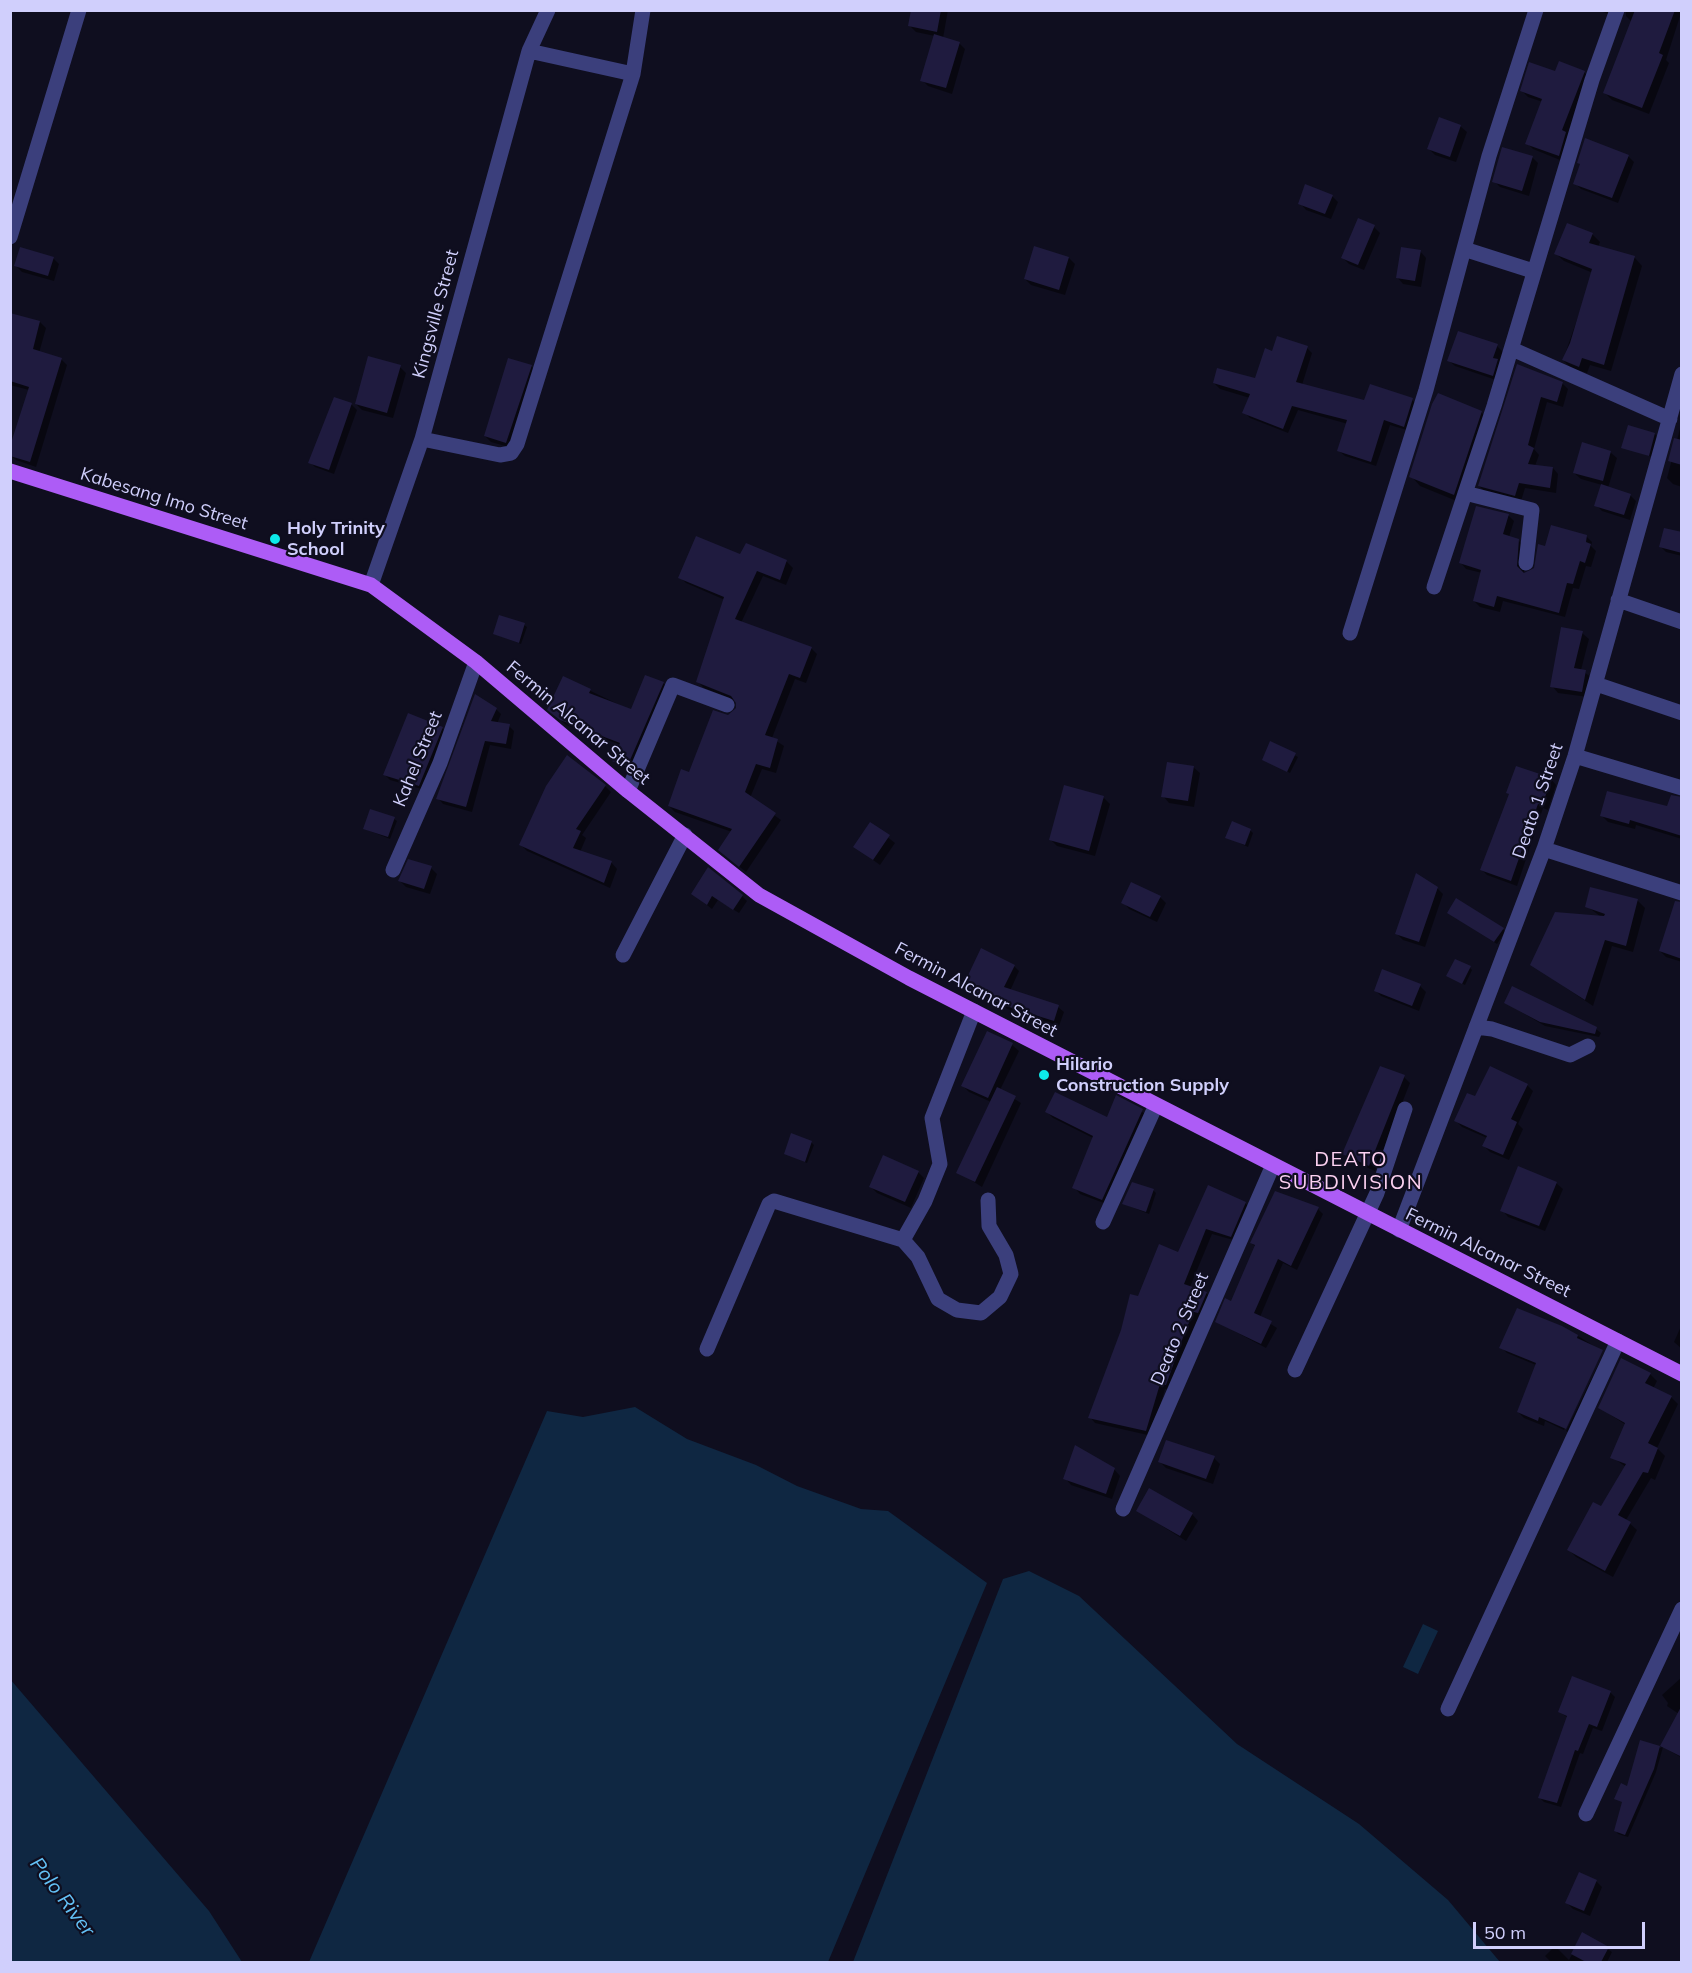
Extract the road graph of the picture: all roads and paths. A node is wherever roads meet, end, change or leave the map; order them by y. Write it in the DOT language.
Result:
graph roads {
  1 [pos="79,10"];
  2 [pos="548,10"];
  3 [pos="643,10"];
  4 [pos="1536,10"];
  5 [pos="1617,10"];
  6 [pos="529,51"];
  7 [pos="633,74"];
  8 [pos="10,237"];
  9 [pos="1464,249"];
  10 [pos="1533,271"];
  11 [pos="1512,348"];
  12 [pos="1682,374"];
  13 [pos="1670,419"];
  14 [pos="422,439"];
  15 [pos="10,471"];
  16 [pos="1465,493"];
  17 [pos="1526,563"];
  18 [pos="371,585"];
  19 [pos="1434,587"];
  20 [pos="1618,600"];
  21 [pos="1682,622"];
  22 [pos="432,628"];
  23 [pos="1350,633"];
  24 [pos="476,662"];
  25 [pos="1596,684"];
  26 [pos="727,705"];
  27 [pos="1682,713"];
  28 [pos="1575,756"];
  29 [pos="1682,788"];
  30 [pos="628,791"];
  31 [pos="686,835"];
  32 [pos="1544,849"];
  33 [pos="393,870"];
  34 [pos="1682,893"];
  35 [pos="623,955"];
  36 [pos="974,1011"];
  37 [pos="1476,1027"];
  38 [pos="1588,1046"];
  39 [pos="1156,1105"];
  40 [pos="1405,1109"];
  41 [pos="1273,1165"];
  42 [pos="988,1200"];
  43 [pos="1367,1214"];
  44 [pos="1103,1222"];
  45 [pos="1399,1230"];
  46 [pos="903,1240"];
  47 [pos="1618,1341"];
  48 [pos="707,1349"];
  49 [pos="1295,1370"];
  50 [pos="1682,1374"];
  51 [pos="1124,1509"];
  52 [pos="1682,1609"];
  53 [pos="1448,1709"];
  54 [pos="1586,1814"];
  1 -- 8 [label="street"];
  2 -- 6 [label="street, Kingsville Street"];
  3 -- 7 [label="street"];
  4 -- 9 [label="street"];
  5 -- 10 [label="street"];
  6 -- 7 [label="street"];
  6 -- 14 [label="street, Kingsville Street"];
  7 -- 14 [label="street"];
  9 -- 10 [label="street"];
  9 -- 23 [label="street"];
  10 -- 11 [label="street"];
  11 -- 13 [label="street"];
  11 -- 16 [label="street"];
  12 -- 13 [label="street, Deato 1 Street"];
  13 -- 20 [label="street, Deato 1 Street"];
  14 -- 18 [label="street, Kingsville Street"];
  15 -- 18 [label="main road, Kabesang Imo Street"];
  16 -- 17 [label="street"];
  16 -- 19 [label="street"];
  18 -- 22 [label="main road, Kabesang Imo Street"];
  20 -- 21 [label="street"];
  20 -- 25 [label="street, Deato 1 Street"];
  22 -- 24 [label="main road, Fermin Alcanar Street"];
  24 -- 30 [label="main road, Fermin Alcanar Street"];
  24 -- 33 [label="street, Kahel Street"];
  25 -- 27 [label="street"];
  25 -- 28 [label="street, Deato 1 Street"];
  26 -- 30 [label="street"];
  28 -- 29 [label="street"];
  28 -- 32 [label="street, Deato 1 Street"];
  30 -- 31 [label="main road, Fermin Alcanar Street"];
  31 -- 35 [label="street"];
  31 -- 36 [label="main road, Fermin Alcanar Street"];
  32 -- 34 [label="street"];
  32 -- 37 [label="street, Deato 1 Street"];
  36 -- 39 [label="main road, Fermin Alcanar Street"];
  36 -- 46 [label="street"];
  37 -- 38 [label="street"];
  37 -- 45 [label="street, Deato 1 Street"];
  39 -- 41 [label="main road, Fermin Alcanar Street"];
  39 -- 44 [label="street"];
  40 -- 43 [label="street"];
  41 -- 43 [label="main road, Fermin Alcanar Street"];
  41 -- 51 [label="street, Deato 2 Street"];
  42 -- 46 [label="street"];
  43 -- 45 [label="main road, Fermin Alcanar Street"];
  43 -- 49 [label="street"];
  45 -- 47 [label="main road, Fermin Alcanar Street"];
  46 -- 48 [label="street"];
  47 -- 50 [label="main road, Fermin Alcanar Street"];
  47 -- 53 [label="street"];
  52 -- 54 [label="street"];
}
